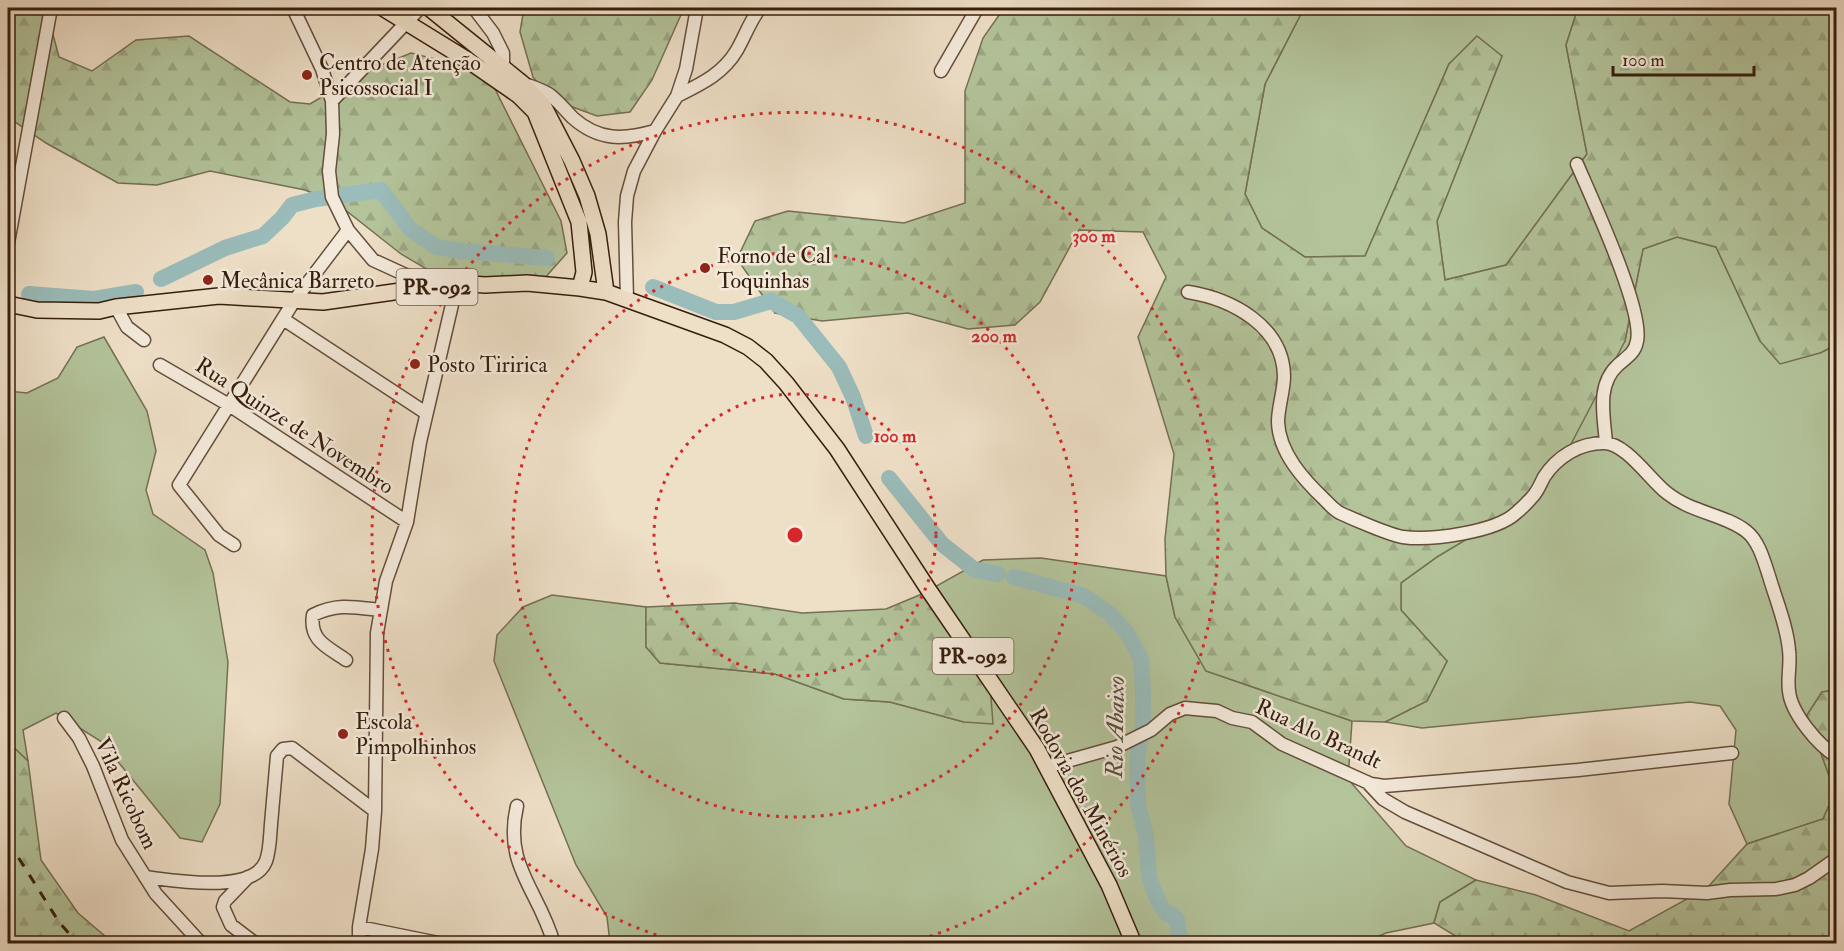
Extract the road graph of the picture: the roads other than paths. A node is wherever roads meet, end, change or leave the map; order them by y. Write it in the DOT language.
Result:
graph roads {
  1 [pos="51,8"];
  2 [pos="294,8"];
  3 [pos="383,8"];
  4 [pos="420,8"];
  5 [pos="429,8"];
  6 [pos="474,8"];
  7 [pos="697,8"];
  8 [pos="760,8"];
  9 [pos="972,9"];
  10 [pos="407,22"];
  11 [pos="503,68"];
  12 [pos="941,71"];
  13 [pos="522,82"];
  14 [pos="677,96"];
  15 [pos="332,101"];
  16 [pos="655,131"];
  17 [pos="1577,164"];
  18 [pos="348,230"];
  19 [pos="8,243"];
  20 [pos="457,283"];
  21 [pos="434,288"];
  22 [pos="580,288"];
  23 [pos="606,292"];
  24 [pos="1188,292"];
  25 [pos="627,299"];
  26 [pos="294,301"];
  27 [pos="8,304"];
  28 [pos="116,307"];
  29 [pos="283,319"];
  30 [pos="144,340"];
  31 [pos="160,365"];
  32 [pos="228,405"];
  33 [pos="426,413"];
  34 [pos="1606,443"];
  35 [pos="407,522"];
  36 [pos="234,545"];
  37 [pos="380,610"];
  38 [pos="346,660"];
  39 [pos="64,718"];
  40 [pos="1732,753"];
  41 [pos="1836,756"];
  42 [pos="1046,767"];
  43 [pos="1364,779"];
  44 [pos="517,806"];
  45 [pos="375,811"];
  46 [pos="1836,859"];
  47 [pos="145,877"];
  48 [pos="248,877"];
  49 [pos="359,927"];
  50 [pos="200,941"];
  51 [pos="256,944"];
  52 [pos="359,944"];
  53 [pos="443,944"];
  54 [pos="554,944"];
  55 [pos="1134,944"];
  1 -- 19 [label="street"];
  2 -- 15 [label="street"];
  3 -- 10 [label="main road"];
  4 -- 10 [label="street"];
  5 -- 11 [label="main road"];
  6 -- 11 [label="street"];
  7 -- 14 [label="street"];
  8 -- 14 [label="street"];
  9 -- 12 [label="street"];
  10 -- 15 [label="street"];
  10 -- 22 [label="main road"];
  11 -- 13 [label="main road"];
  13 -- 16 [label="street"];
  13 -- 23 [label="main road"];
  14 -- 16 [label="street"];
  15 -- 18 [label="street"];
  16 -- 25 [label="street"];
  17 -- 34 [label="street"];
  18 -- 21 [label="street"];
  18 -- 26 [label="street"];
  20 -- 21 [label="main road, PR-092"];
  20 -- 22 [label="main road, PR-092"];
  20 -- 33 [label="street"];
  21 -- 26 [label="main road, PR-092"];
  22 -- 23 [label="main road, Rodovia dos Minérios / PR-092"];
  23 -- 25 [label="main road, Rodovia dos Minérios / PR-092"];
  24 -- 34 [label="street"];
  25 -- 42 [label="main road, Rodovia dos Minérios / PR-092"];
  26 -- 28 [label="main road, PR-092"];
  26 -- 29 [label="street"];
  27 -- 28 [label="main road, PR-092"];
  28 -- 30 [label="street"];
  29 -- 32 [label="street"];
  29 -- 33 [label="street"];
  31 -- 32 [label="street, Rua Quinze de Novembro"];
  32 -- 35 [label="street, Rua Quinze de Novembro"];
  32 -- 36 [label="street"];
  33 -- 35 [label="street"];
  34 -- 41 [label="street"];
  35 -- 37 [label="street"];
  37 -- 38 [label="street"];
  37 -- 45 [label="street"];
  39 -- 47 [label="street, Vila Ricobom"];
  40 -- 43 [label="street, Rua Alo Brandt"];
  42 -- 43 [label="street, Rua Alo Brandt"];
  42 -- 55 [label="main road, Rodovia dos Minérios / PR-092"];
  43 -- 46 [label="street"];
  44 -- 54 [label="street"];
  45 -- 48 [label="street"];
  45 -- 49 [label="street"];
  47 -- 48 [label="street"];
  47 -- 50 [label="street, Vila Ricobom"];
  48 -- 51 [label="street"];
  49 -- 52 [label="street"];
  49 -- 53 [label="street"];
}
